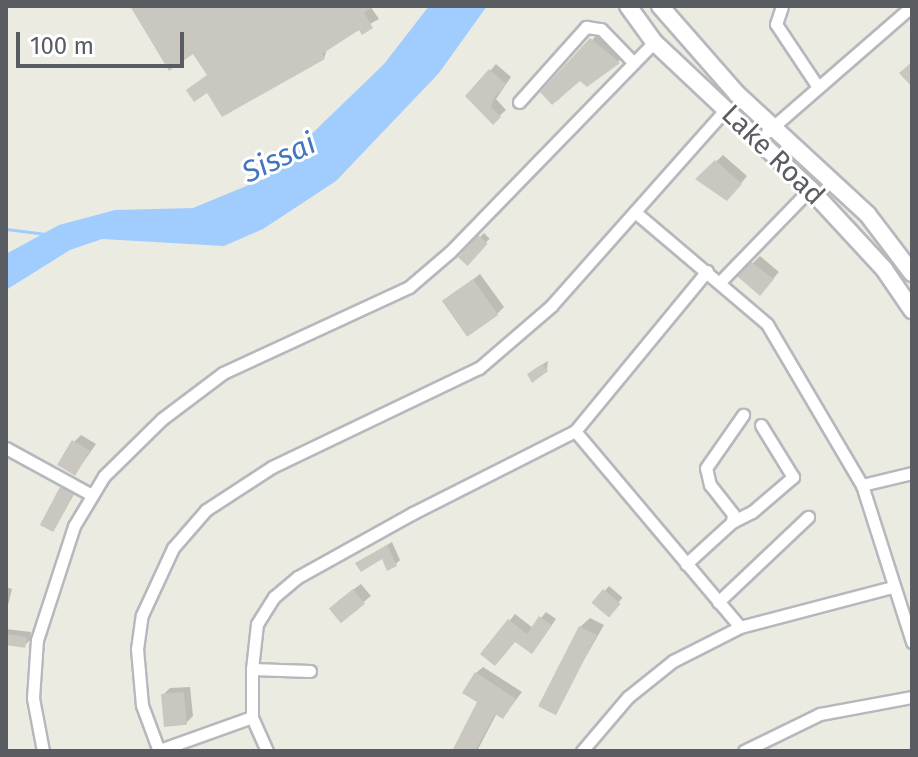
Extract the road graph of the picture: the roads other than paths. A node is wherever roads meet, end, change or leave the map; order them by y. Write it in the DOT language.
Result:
graph roads {
  1 [pos="628,6"];
  2 [pos="660,6"];
  3 [pos="782,6"];
  4 [pos="912,6"];
  5 [pos="654,42"];
  6 [pos="634,63"];
  7 [pos="818,87"];
  8 [pos="519,102"];
  9 [pos="727,108"];
  10 [pos="773,127"];
  11 [pos="759,139"];
  12 [pos="810,189"];
  13 [pos="635,212"];
  14 [pos="707,271"];
  15 [pos="912,273"];
  16 [pos="720,282"];
  17 [pos="912,310"];
  18 [pos="743,415"];
  19 [pos="761,425"];
  20 [pos="575,431"];
  21 [pos="6,448"];
  22 [pos="912,473"];
  23 [pos="862,485"];
  24 [pos="90,494"];
  25 [pos="808,517"];
  26 [pos="732,522"];
  27 [pos="686,564"];
  28 [pos="892,587"];
  29 [pos="718,602"];
  30 [pos="740,627"];
  31 [pos="912,642"];
  32 [pos="252,669"];
  33 [pos="310,671"];
  34 [pos="912,697"];
  35 [pos="252,717"];
  36 [pos="43,751"];
  37 [pos="159,751"];
  38 [pos="267,751"];
  39 [pos="582,751"];
  40 [pos="744,751"];
  1 -- 5 [label="main road, Lake Road"];
  2 -- 10 [label="main road, Lake Road"];
  3 -- 7 [label="street"];
  4 -- 7 [label="street"];
  5 -- 6 [label="street"];
  5 -- 9 [label="main road, Lake Road"];
  6 -- 8 [label="street"];
  6 -- 24 [label="street"];
  7 -- 10 [label="street"];
  9 -- 11 [label="main road, Lake Road"];
  9 -- 13 [label="street"];
  10 -- 11 [label="street"];
  10 -- 15 [label="main road, Lake Road"];
  11 -- 12 [label="main road, Lake Road"];
  12 -- 16 [label="street"];
  12 -- 17 [label="main road, Lake Road"];
  13 -- 14 [label="street"];
  13 -- 37 [label="street"];
  14 -- 16 [label="street"];
  14 -- 20 [label="street"];
  16 -- 23 [label="street"];
  18 -- 26 [label="street"];
  19 -- 26 [label="street"];
  20 -- 27 [label="street"];
  20 -- 32 [label="street"];
  21 -- 24 [label="street"];
  22 -- 23 [label="street"];
  23 -- 28 [label="street"];
  24 -- 36 [label="street"];
  25 -- 29 [label="street"];
  26 -- 27 [label="street"];
  27 -- 29 [label="street"];
  28 -- 30 [label="street"];
  28 -- 31 [label="street"];
  29 -- 30 [label="street"];
  30 -- 39 [label="street"];
  32 -- 33 [label="street"];
  32 -- 35 [label="street"];
  34 -- 40 [label="street"];
  35 -- 37 [label="street"];
  35 -- 38 [label="street"];
}
